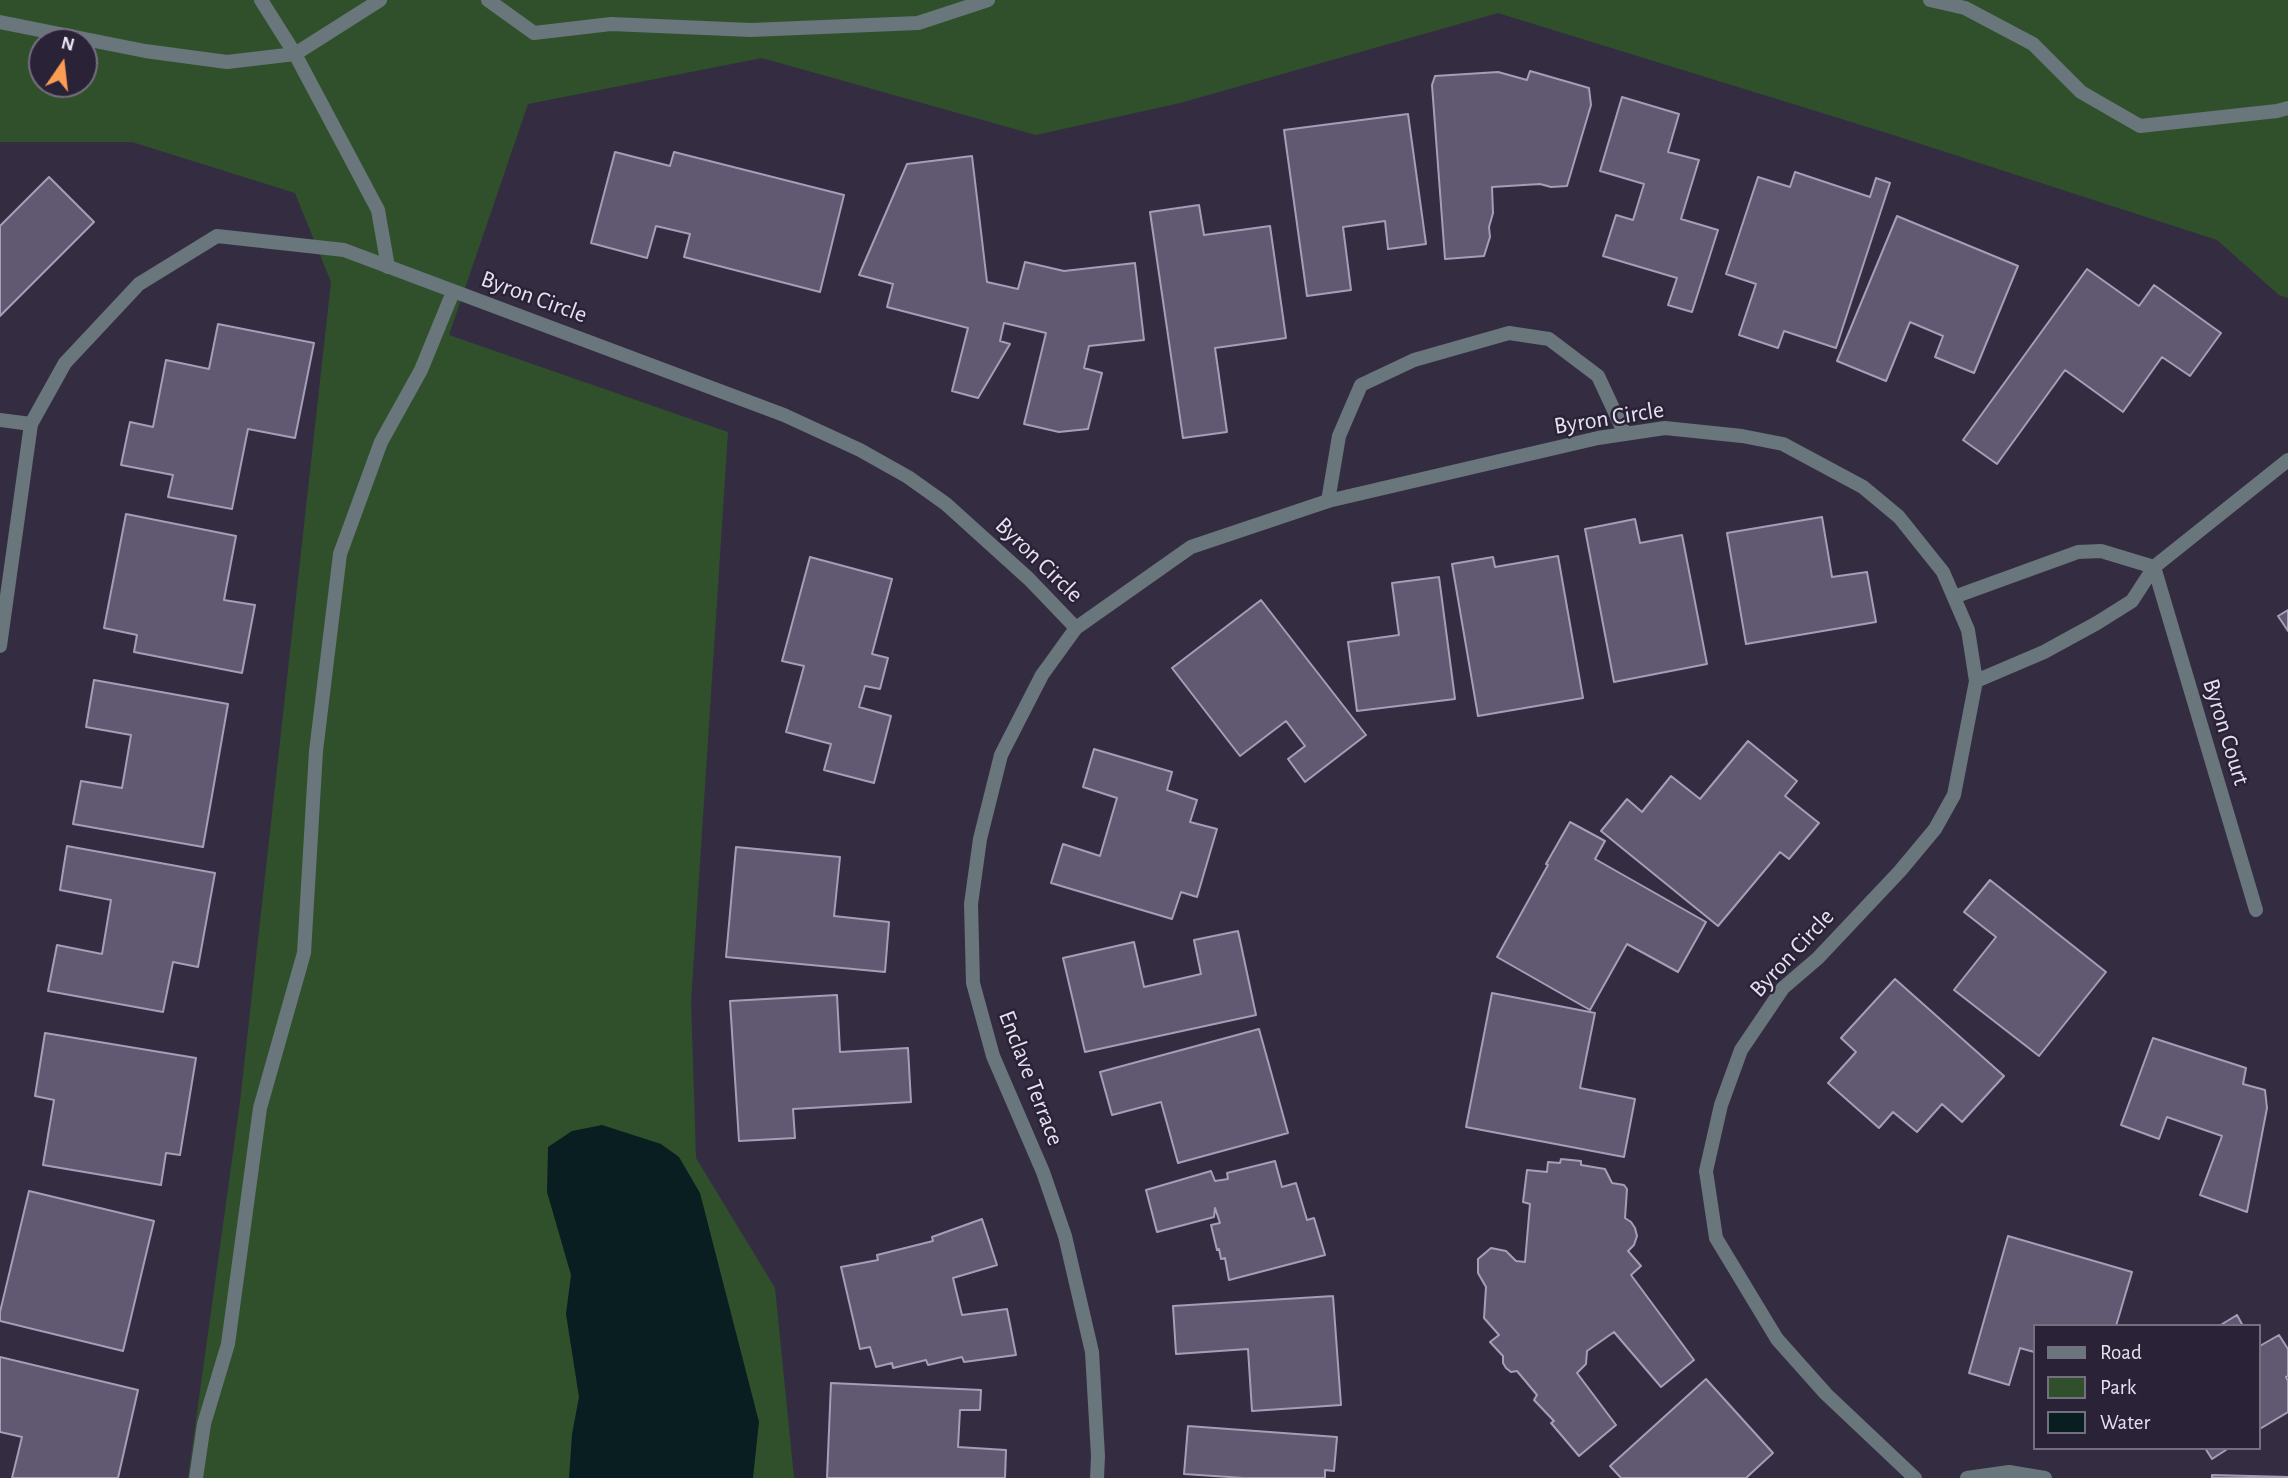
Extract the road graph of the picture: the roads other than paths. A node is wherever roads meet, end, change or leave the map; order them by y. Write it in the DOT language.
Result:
graph roads {
  1 [pos="261,0"];
  2 [pos="380,0"];
  3 [pos="488,0"];
  4 [pos="988,0"];
  5 [pos="1930,0"];
  6 [pos="0,22"];
  7 [pos="295,54"];
  8 [pos="2288,108"];
  9 [pos="388,267"];
  10 [pos="453,292"];
  11 [pos="0,420"];
  12 [pos="31,424"];
  13 [pos="1625,434"];
  14 [pos="2288,460"];
  15 [pos="1328,501"];
  16 [pos="2154,567"];
  17 [pos="1954,597"];
  18 [pos="1076,628"];
  19 [pos="0,646"];
  20 [pos="1976,681"];
  21 [pos="2256,911"];
  22 [pos="196,1478"];
  23 [pos="1097,1478"];
  24 [pos="1915,1478"];
  25 [pos="1967,1478"];
  26 [pos="2045,1478"];
  1 -- 7 [label="street"];
  2 -- 7 [label="street"];
  3 -- 4 [label="street"];
  5 -- 8 [label="street"];
  6 -- 7 [label="street"];
  7 -- 9 [label="street"];
  9 -- 10 [label="street, Byron Circle"];
  9 -- 12 [label="street, Byron Circle"];
  10 -- 18 [label="street, Byron Circle"];
  10 -- 22 [label="street"];
  11 -- 12 [label="street"];
  12 -- 19 [label="street"];
  13 -- 15 [label="street, Byron Circle"];
  13 -- 15 [label="street"];
  13 -- 17 [label="street, Byron Circle"];
  14 -- 16 [label="street"];
  15 -- 18 [label="street, Byron Circle"];
  16 -- 17 [label="street"];
  16 -- 20 [label="street"];
  16 -- 21 [label="street, Byron Court"];
  17 -- 20 [label="street, Byron Circle"];
  18 -- 23 [label="street, Enclave Terrace"];
  20 -- 24 [label="street, Byron Circle"];
  25 -- 26 [label="street"];
}
